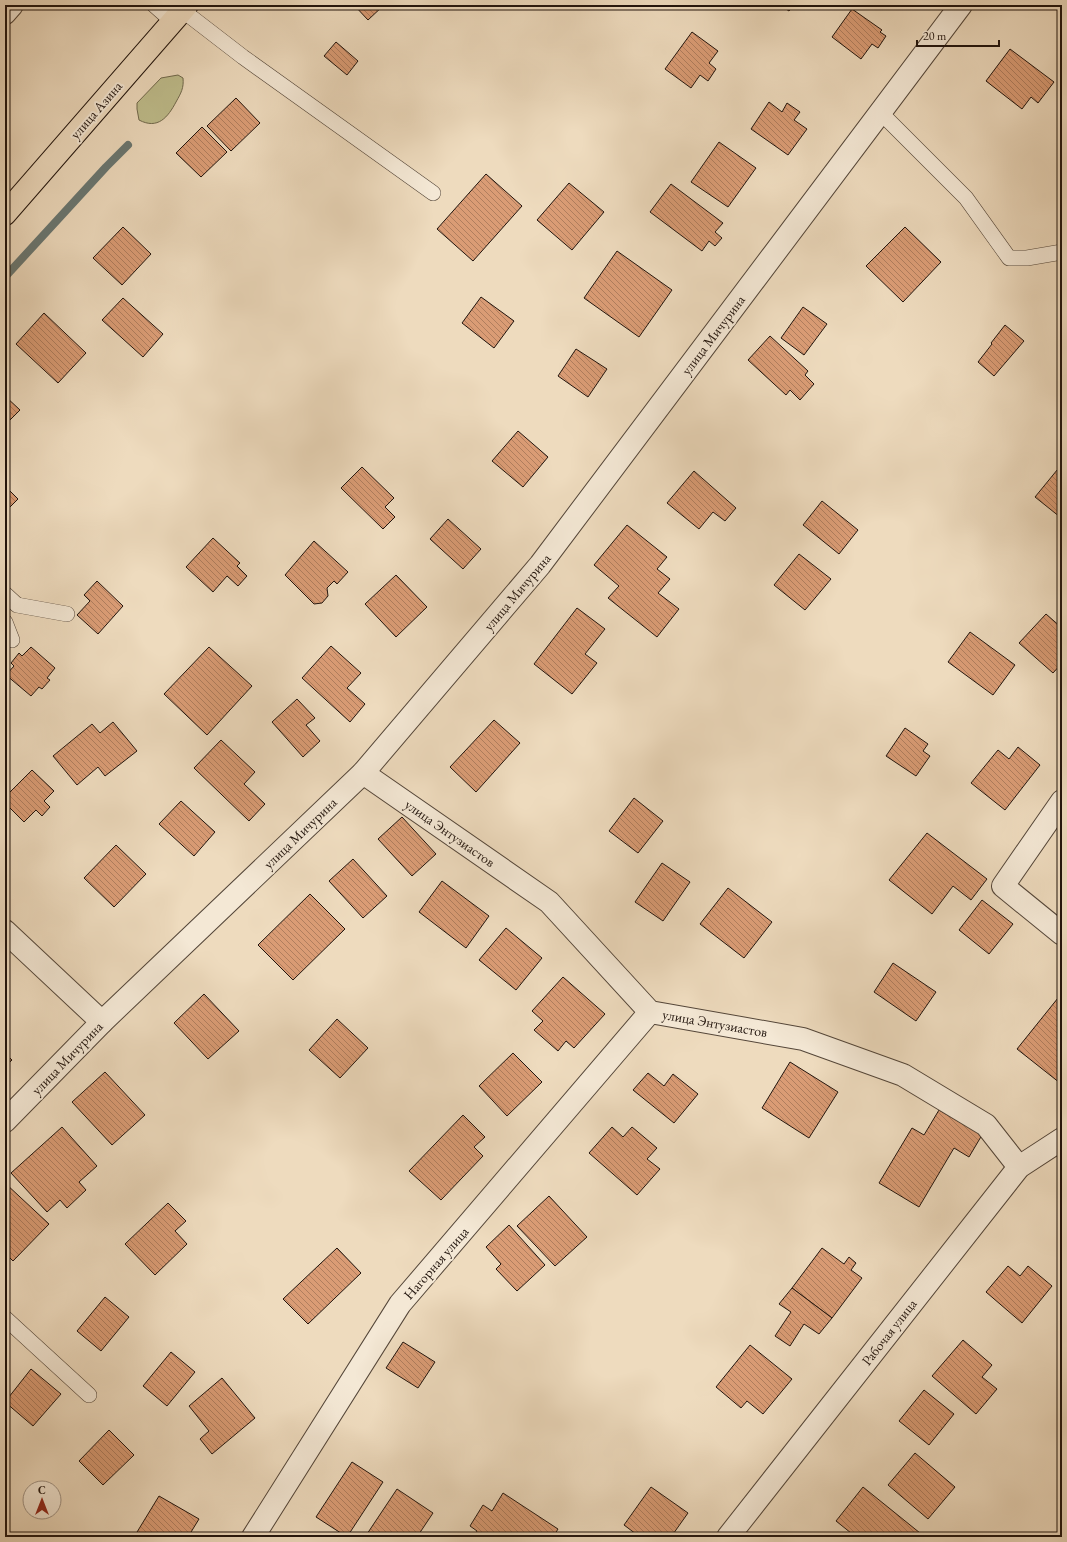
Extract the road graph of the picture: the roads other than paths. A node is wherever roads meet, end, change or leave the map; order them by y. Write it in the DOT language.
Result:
graph roads {
  1 [pos="12,5"];
  2 [pos="154,5"];
  3 [pos="961,5"];
  4 [pos="180,12"];
  5 [pos="5,14"];
  6 [pos="880,112"];
  7 [pos="433,193"];
  8 [pos="5,214"];
  9 [pos="1062,252"];
  10 [pos="5,594"];
  11 [pos="68,614"];
  12 [pos="5,622"];
  13 [pos="12,640"];
  14 [pos="363,773"];
  15 [pos="1062,801"];
  16 [pos="5,931"];
  17 [pos="1062,934"];
  18 [pos="650,1012"];
  19 [pos="102,1022"];
  20 [pos="5,1121"];
  21 [pos="1062,1139"];
  22 [pos="1019,1167"];
  23 [pos="5,1318"];
  24 [pos="89,1395"];
  25 [pos="253,1537"];
  26 [pos="728,1537"];
  1 -- 5 [label="street"];
  2 -- 4 [label="lane"];
  3 -- 6 [label="street, улица Мичурина"];
  4 -- 7 [label="lane"];
  4 -- 8 [label="main road, улица Азина"];
  6 -- 9 [label="lane"];
  6 -- 14 [label="street, улица Мичурина"];
  10 -- 11 [label="lane"];
  12 -- 13 [label="lane"];
  14 -- 18 [label="street, улица Энтузиастов"];
  14 -- 19 [label="street, улица Мичурина"];
  15 -- 17 [label="street"];
  16 -- 19 [label="street"];
  18 -- 22 [label="street, улица Энтузиастов"];
  18 -- 25 [label="street, Нагорная улица"];
  19 -- 20 [label="street, улица Мичурина"];
  21 -- 22 [label="street, Рабочая улица"];
  22 -- 26 [label="street, Рабочая улица"];
  23 -- 24 [label="lane"];
}
